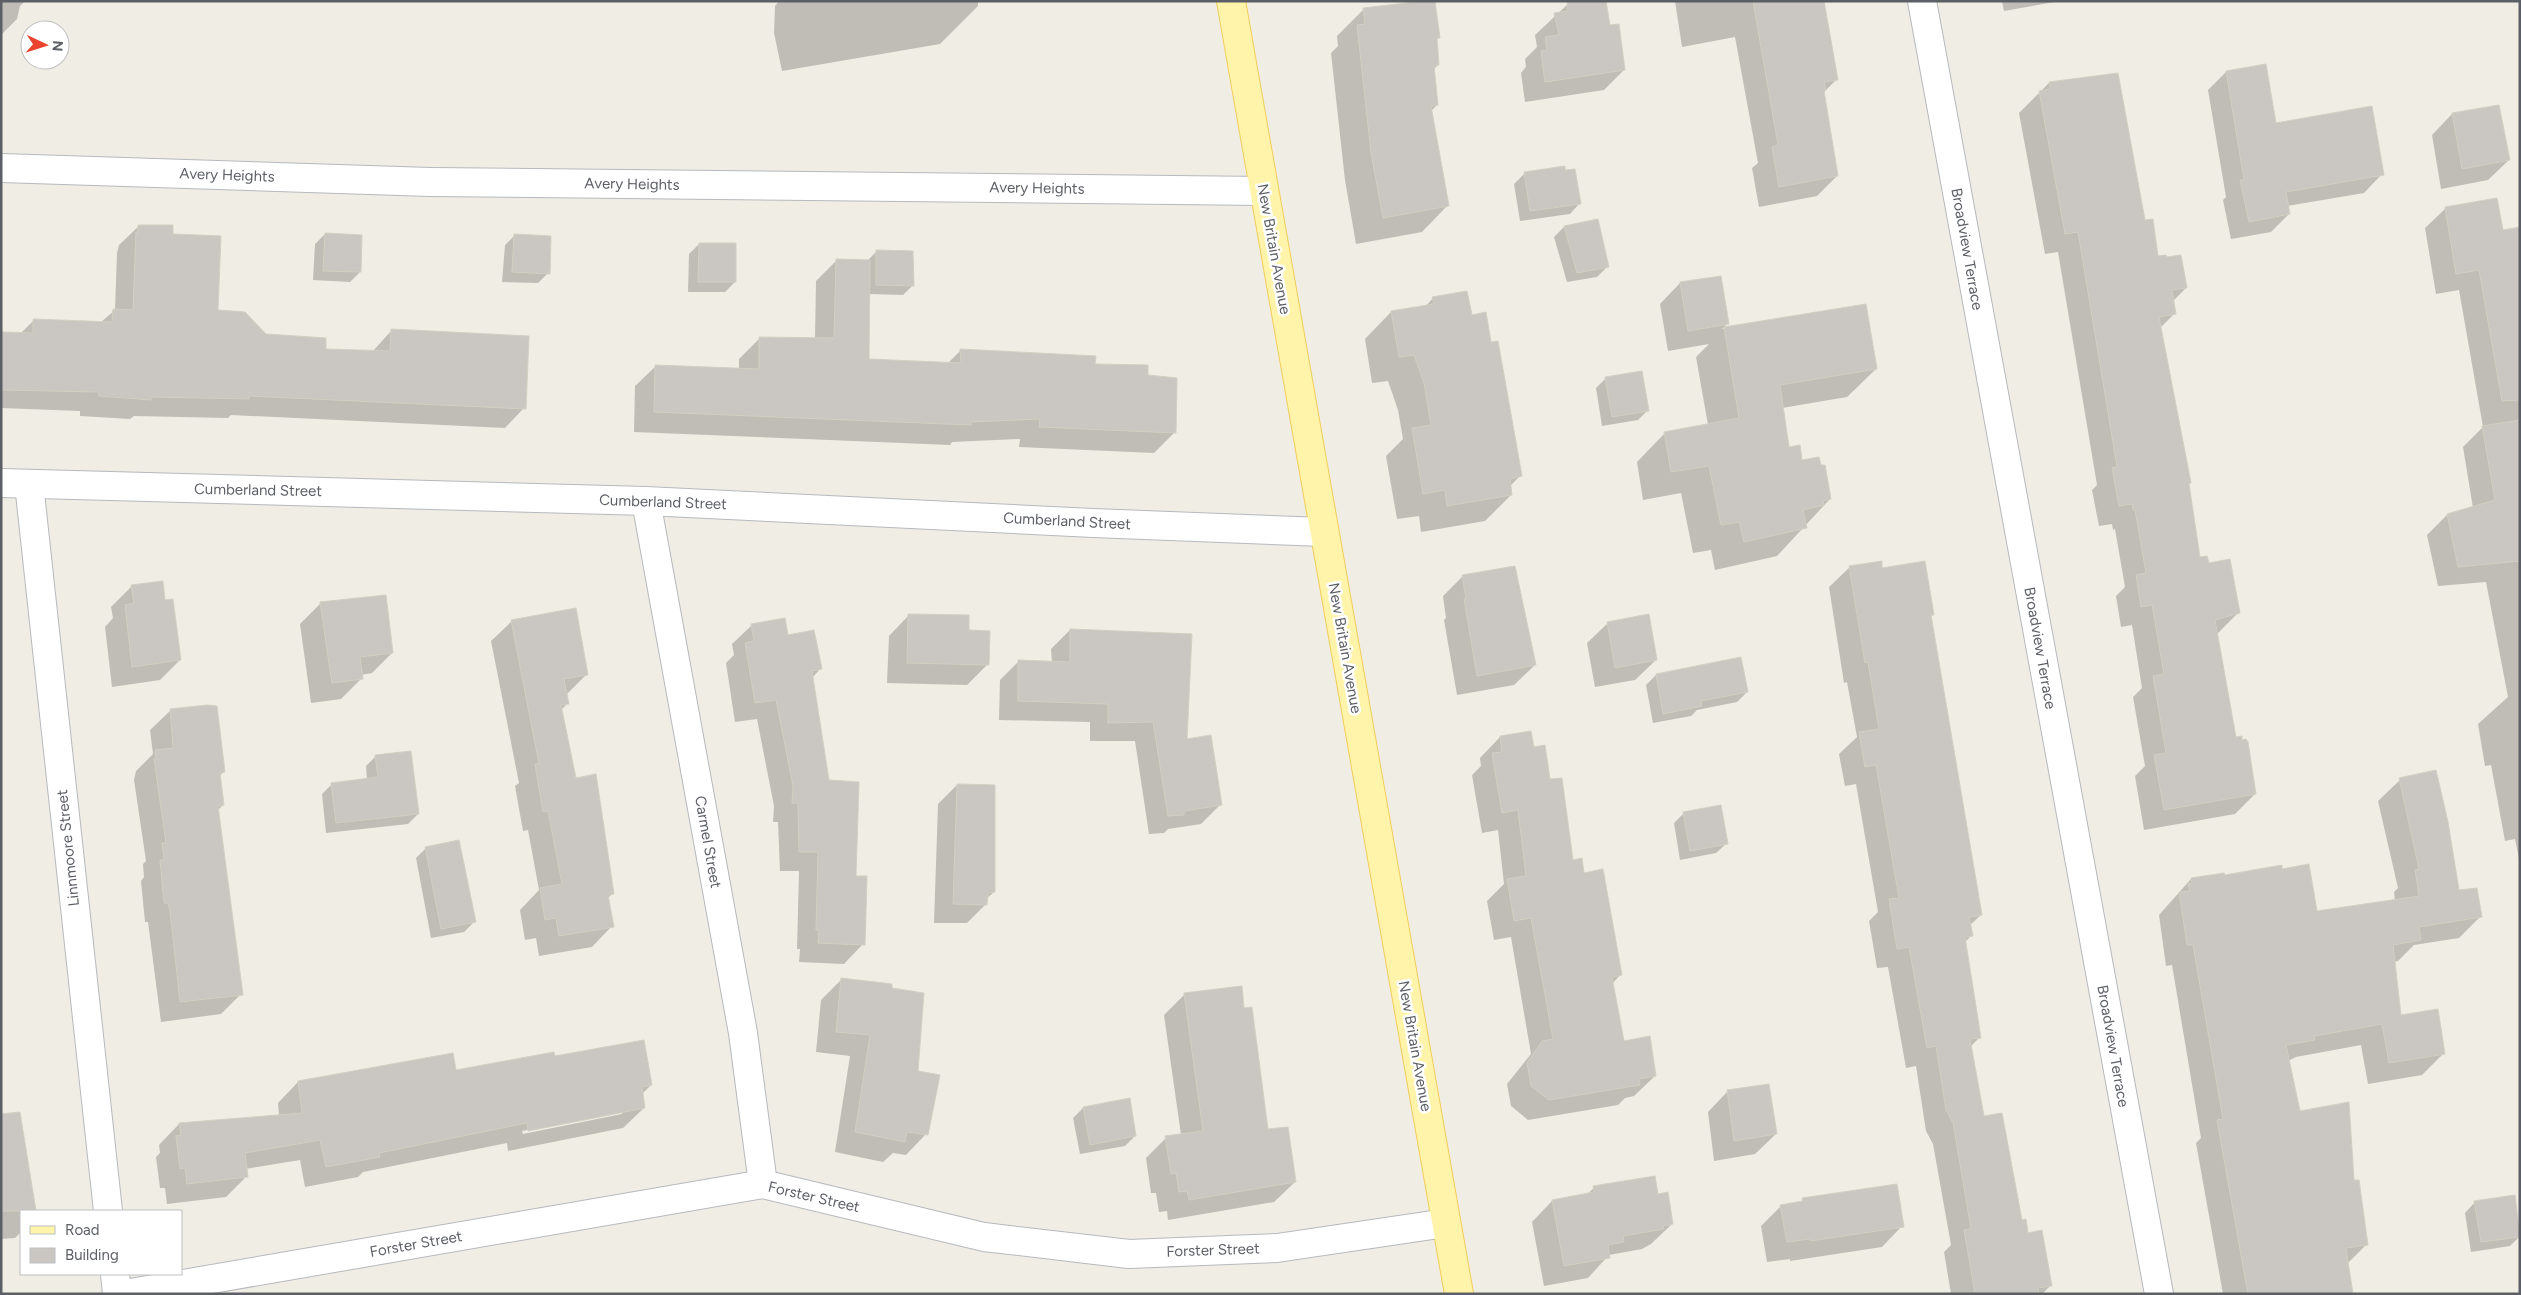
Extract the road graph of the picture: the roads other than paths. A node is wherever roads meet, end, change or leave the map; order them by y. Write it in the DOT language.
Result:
graph roads {
  1 [pos="1231,1"];
  2 [pos="1922,1"];
  3 [pos="1,168"];
  4 [pos="1263,191"];
  5 [pos="1,483"];
  6 [pos="29,484"];
  7 [pos="646,501"];
  8 [pos="1324,532"];
  9 [pos="762,1184"];
  10 [pos="108,1210"];
  11 [pos="1446,1224"];
  12 [pos="114,1275"];
  13 [pos="117,1294"];
  14 [pos="125,1294"];
  15 [pos="1459,1294"];
  16 [pos="2159,1294"];
  1 -- 4 [label="main road, New Britain Avenue"];
  2 -- 16 [label="street, Broadview Terrace"];
  3 -- 4 [label="street, Avery Heights"];
  4 -- 8 [label="main road, New Britain Avenue"];
  5 -- 6 [label="street, Cumberland Street"];
  6 -- 7 [label="street, Cumberland Street"];
  6 -- 10 [label="street, Linnmoore Street"];
  7 -- 8 [label="street, Cumberland Street"];
  7 -- 9 [label="street, Carmel Street"];
  8 -- 11 [label="main road, New Britain Avenue"];
  9 -- 11 [label="street, Forster Street"];
  9 -- 14 [label="street, Forster Street"];
  11 -- 15 [label="main road, New Britain Avenue"];
  12 -- 13 [label="street"];
}
